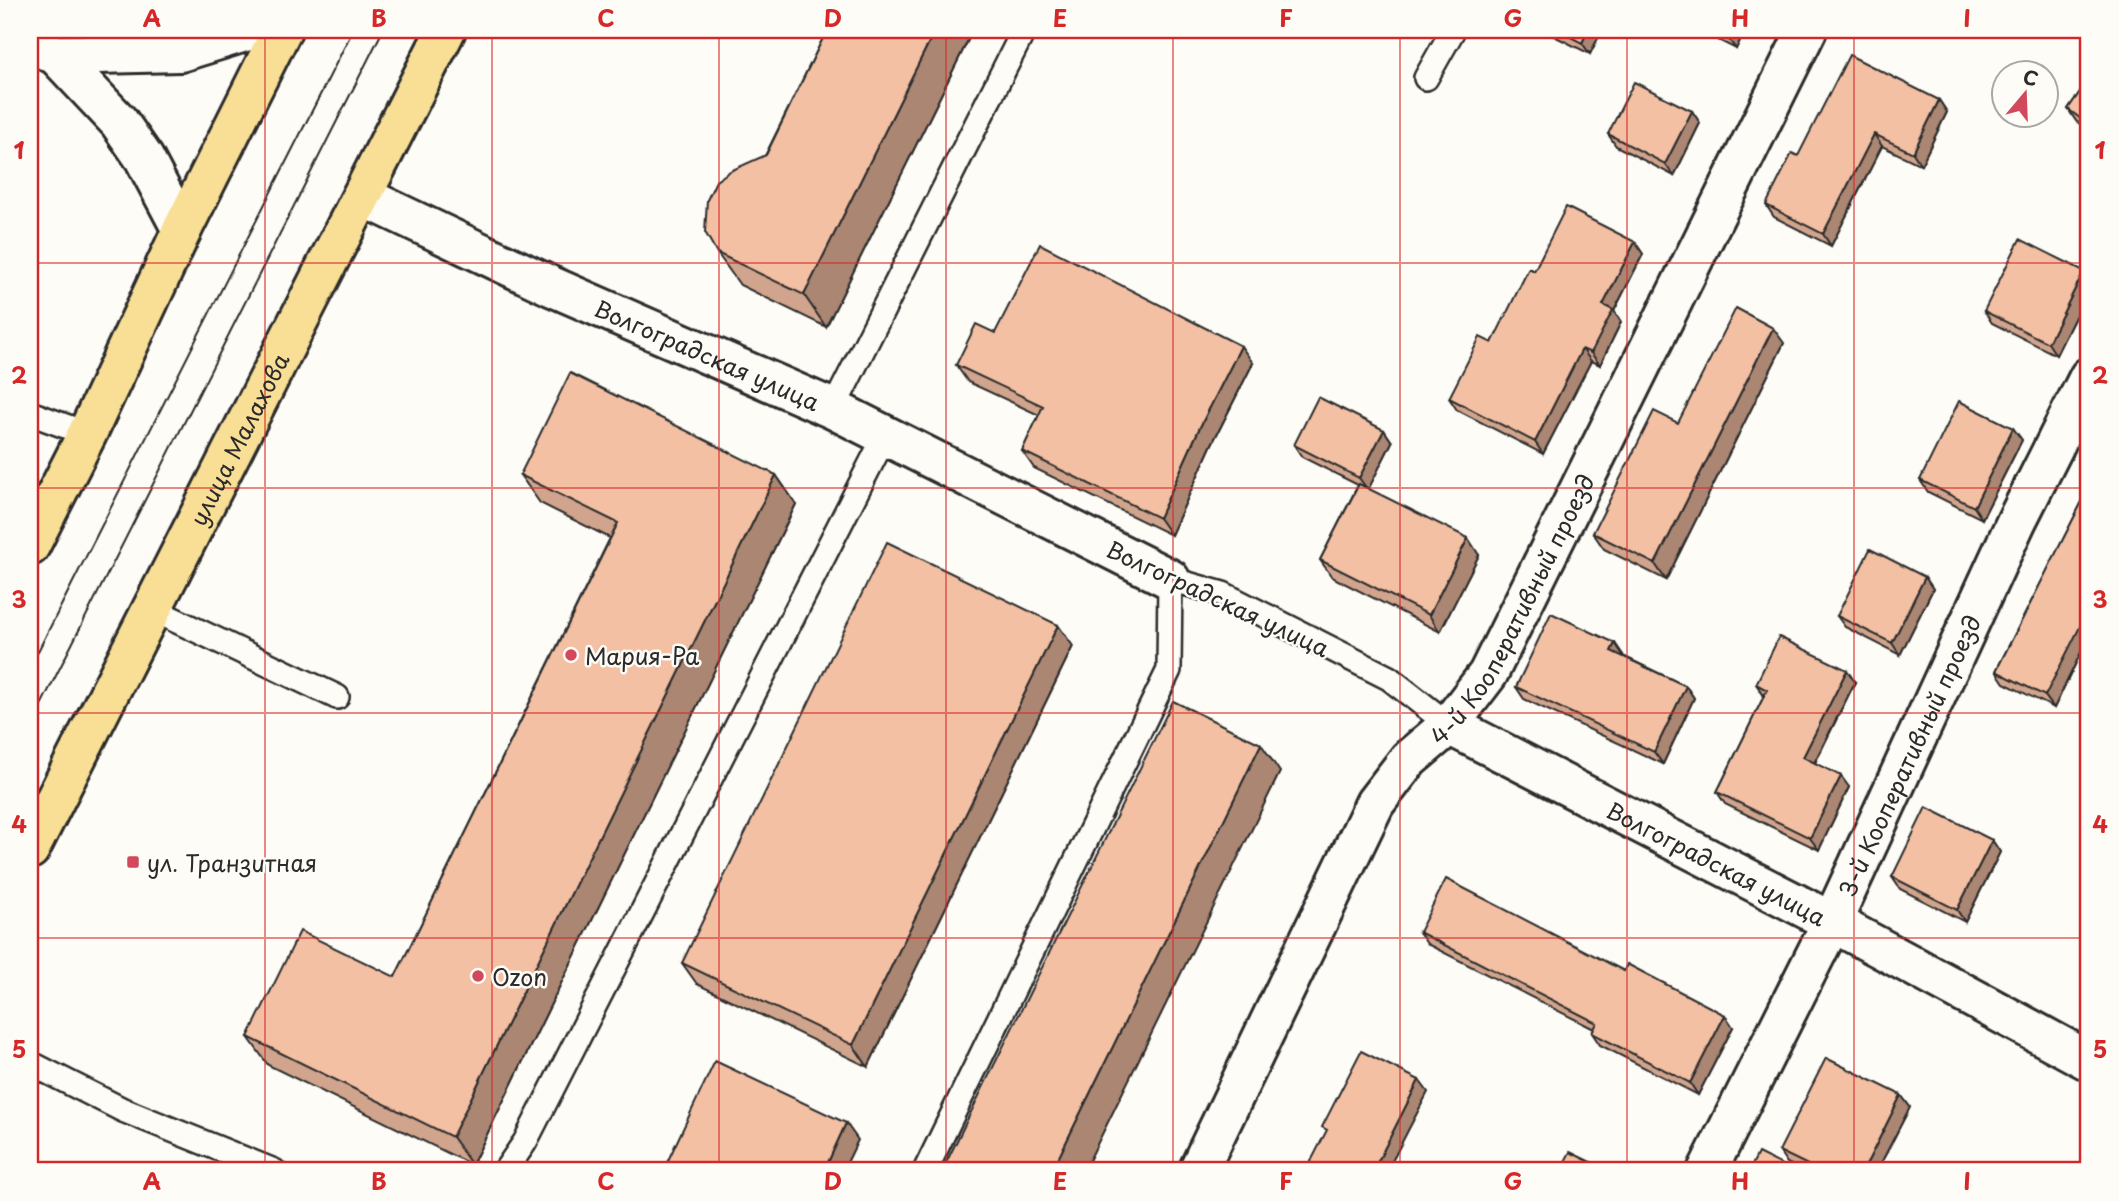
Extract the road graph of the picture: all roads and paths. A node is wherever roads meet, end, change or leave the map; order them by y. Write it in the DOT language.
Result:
graph roads {
  1 [pos="251,30"];
  2 [pos="282,30"];
  3 [pos="446,30"];
  4 [pos="1024,30"];
  5 [pos="1453,30"];
  6 [pos="1807,30"];
  7 [pos="43,49"];
  8 [pos="1426,78"];
  9 [pos="362,196"];
  10 [pos="182,230"];
  11 [pos="2089,377"];
  12 [pos="833,409"];
  13 [pos="30,413"];
  14 [pos="87,434"];
  15 [pos="886,434"];
  16 [pos="30,546"];
  17 [pos="1170,579"];
  18 [pos="152,609"];
  19 [pos="337,696"];
  20 [pos="1449,725"];
  21 [pos="30,849"];
  22 [pos="1832,922"];
  23 [pos="2089,1061"];
  24 [pos="30,1063"];
  25 [pos="274,1171"];
  26 [pos="505,1171"];
  27 [pos="925,1171"];
  28 [pos="1198,1171"];
  29 [pos="1707,1171"];
  1 -- 7 [label="street"];
  2 -- 10 [label="main road"];
  3 -- 9 [label="main road, улица Малахова"];
  4 -- 12 [label="lane"];
  5 -- 8 [label="lane"];
  6 -- 20 [label="street, 4-й Кооперативный проезд"];
  7 -- 10 [label="street"];
  9 -- 12 [label="street, Волгоградская улица"];
  9 -- 18 [label="main road, улица Малахова"];
  10 -- 14 [label="main road"];
  11 -- 22 [label="street, 3-й Кооперативный проезд"];
  12 -- 15 [label="street, Волгоградская улица"];
  13 -- 14 [label="lane"];
  14 -- 16 [label="main road"];
  15 -- 17 [label="street, Волгоградская улица"];
  15 -- 26 [label="lane"];
  17 -- 20 [label="lane, Волгоградская улица"];
  17 -- 27 [label="lane"];
  18 -- 19 [label="lane"];
  18 -- 21 [label="main road, улица Малахова"];
  20 -- 22 [label="street, Волгоградская улица"];
  20 -- 28 [label="street, 4-й Кооперативный проезд"];
  22 -- 23 [label="street, Волгоградская улица"];
  22 -- 29 [label="street, 3-й Кооперативный проезд"];
  24 -- 25 [label="lane"];
}
